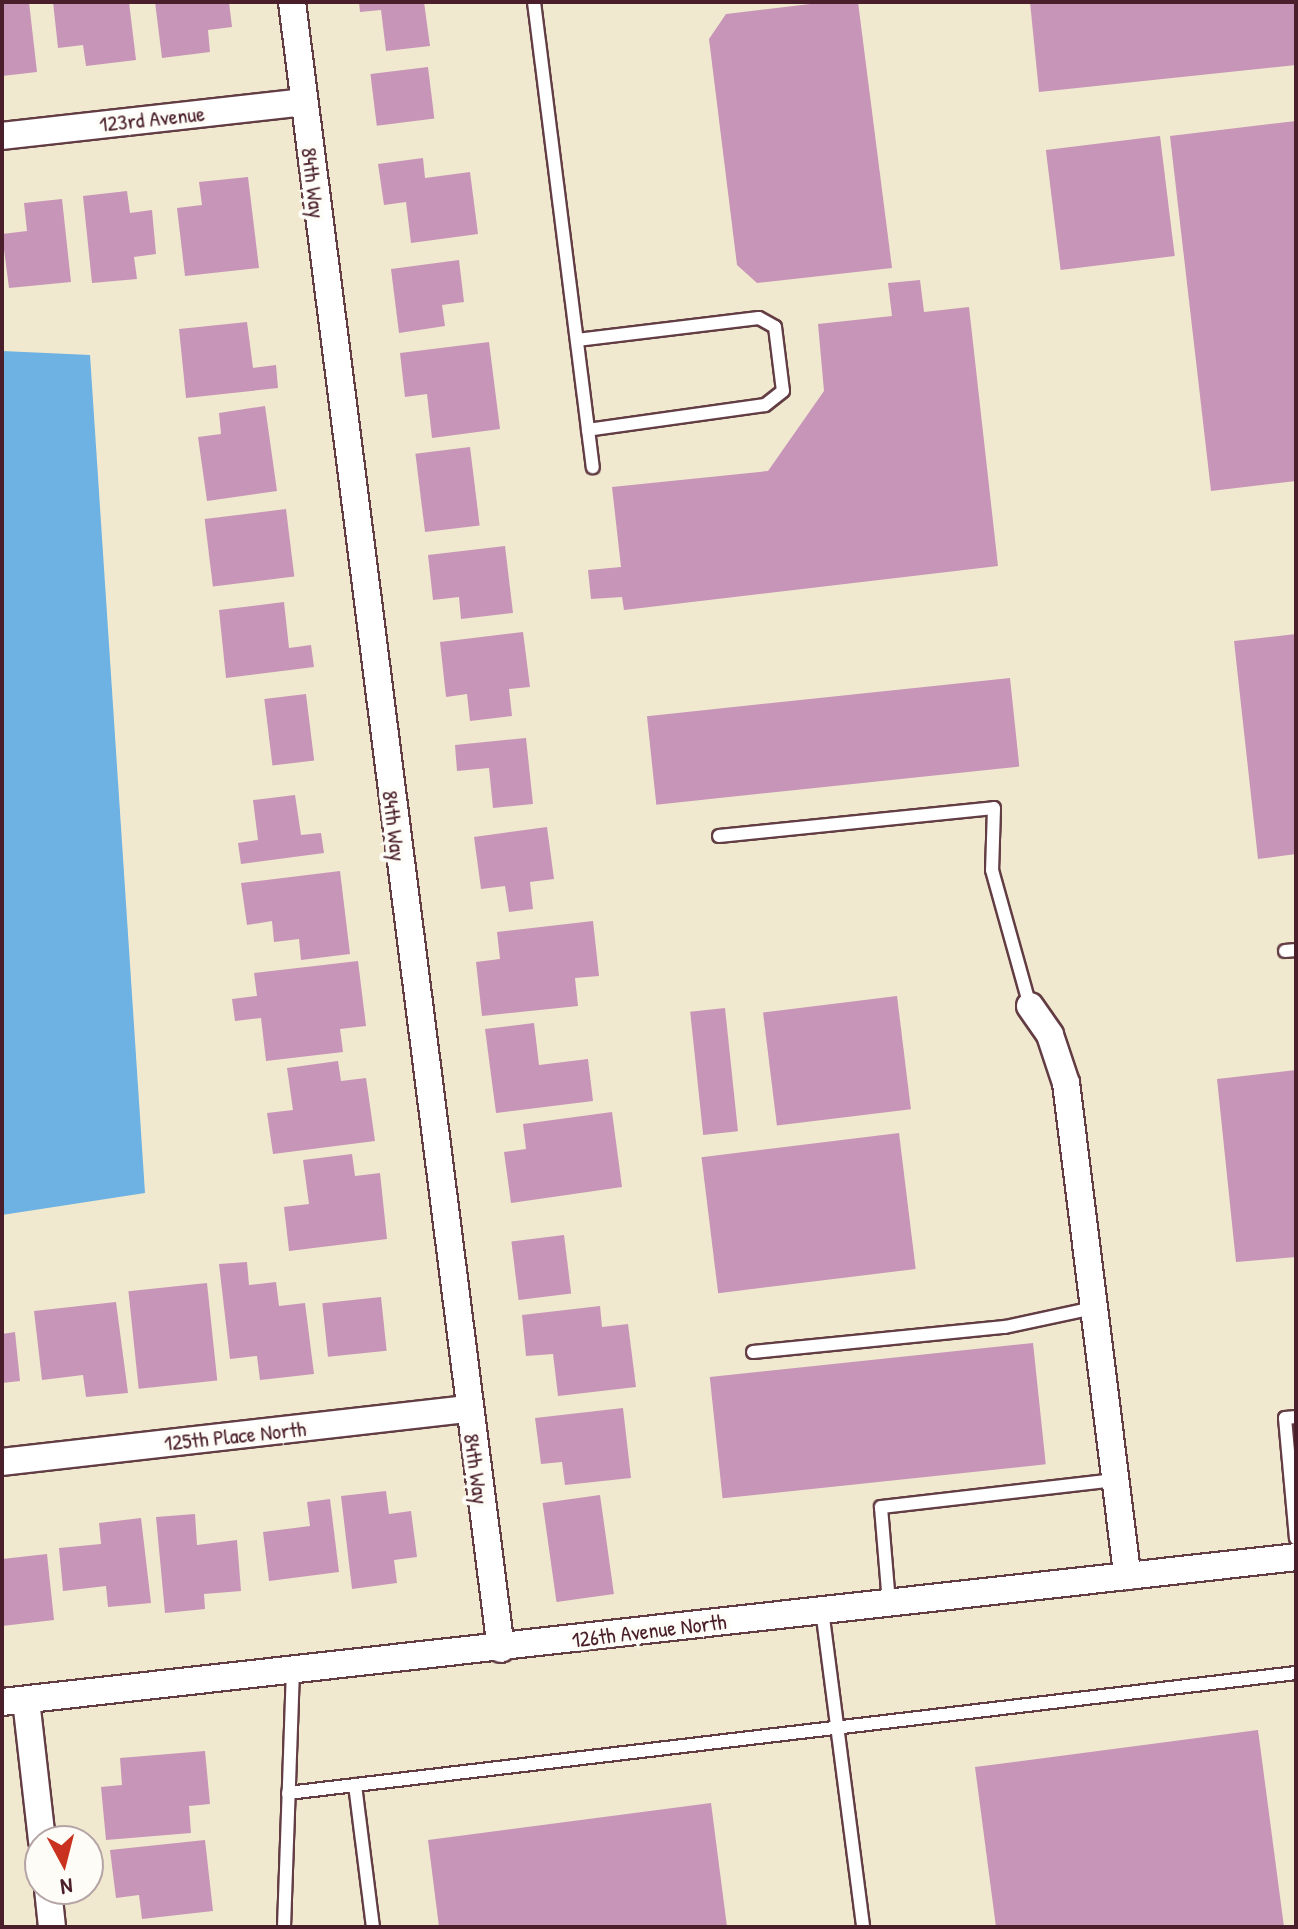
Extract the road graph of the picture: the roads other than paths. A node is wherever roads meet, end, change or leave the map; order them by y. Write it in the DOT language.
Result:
graph roads {
  1 [pos="292,2"];
  2 [pos="534,2"];
  3 [pos="303,102"];
  4 [pos="2,136"];
  5 [pos="577,340"];
  6 [pos="588,430"];
  7 [pos="593,467"];
  8 [pos="719,836"];
  9 [pos="1030,1006"];
  10 [pos="1094,1308"];
  11 [pos="753,1352"];
  12 [pos="468,1409"];
  13 [pos="1296,1417"];
  14 [pos="2,1462"];
  15 [pos="1115,1480"];
  16 [pos="1296,1538"];
  17 [pos="1296,1557"];
  18 [pos="1127,1576"];
  19 [pos="889,1603"];
  20 [pos="822,1610"];
  21 [pos="501,1649"];
  22 [pos="293,1670"];
  23 [pos="1296,1673"];
  24 [pos="14,1701"];
  25 [pos="837,1727"];
  26 [pos="355,1785"];
  27 [pos="288,1793"];
  28 [pos="39,1825"];
  29 [pos="50,1905"];
  30 [pos="52,1927"];
  31 [pos="284,1927"];
  32 [pos="373,1927"];
  33 [pos="863,1927"];
  1 -- 3 [label="street, 84th Way"];
  2 -- 5 [label="lane"];
  3 -- 4 [label="street, 123rd Avenue"];
  3 -- 12 [label="street, 84th Way"];
  5 -- 6 [label="lane"];
  5 -- 6 [label="lane"];
  6 -- 7 [label="lane"];
  8 -- 9 [label="lane"];
  9 -- 10 [label="street"];
  10 -- 11 [label="lane"];
  10 -- 15 [label="street"];
  12 -- 14 [label="street, 125th Place North"];
  12 -- 21 [label="street, 84th Way"];
  13 -- 16 [label="lane"];
  15 -- 18 [label="street"];
  15 -- 19 [label="lane"];
  17 -- 18 [label="street, 126th Avenue North"];
  18 -- 19 [label="street, 126th Avenue North"];
  19 -- 20 [label="street, 126th Avenue North"];
  20 -- 21 [label="street, 126th Avenue North"];
  20 -- 25 [label="lane"];
  21 -- 22 [label="street, 126th Avenue North"];
  22 -- 24 [label="street, 126th Avenue North"];
  22 -- 27 [label="lane"];
  23 -- 25 [label="lane"];
  24 -- 28 [label="street"];
  25 -- 26 [label="lane"];
  25 -- 33 [label="lane"];
  26 -- 27 [label="lane"];
  26 -- 32 [label="lane"];
  27 -- 31 [label="lane"];
  29 -- 30 [label="street"];
}
